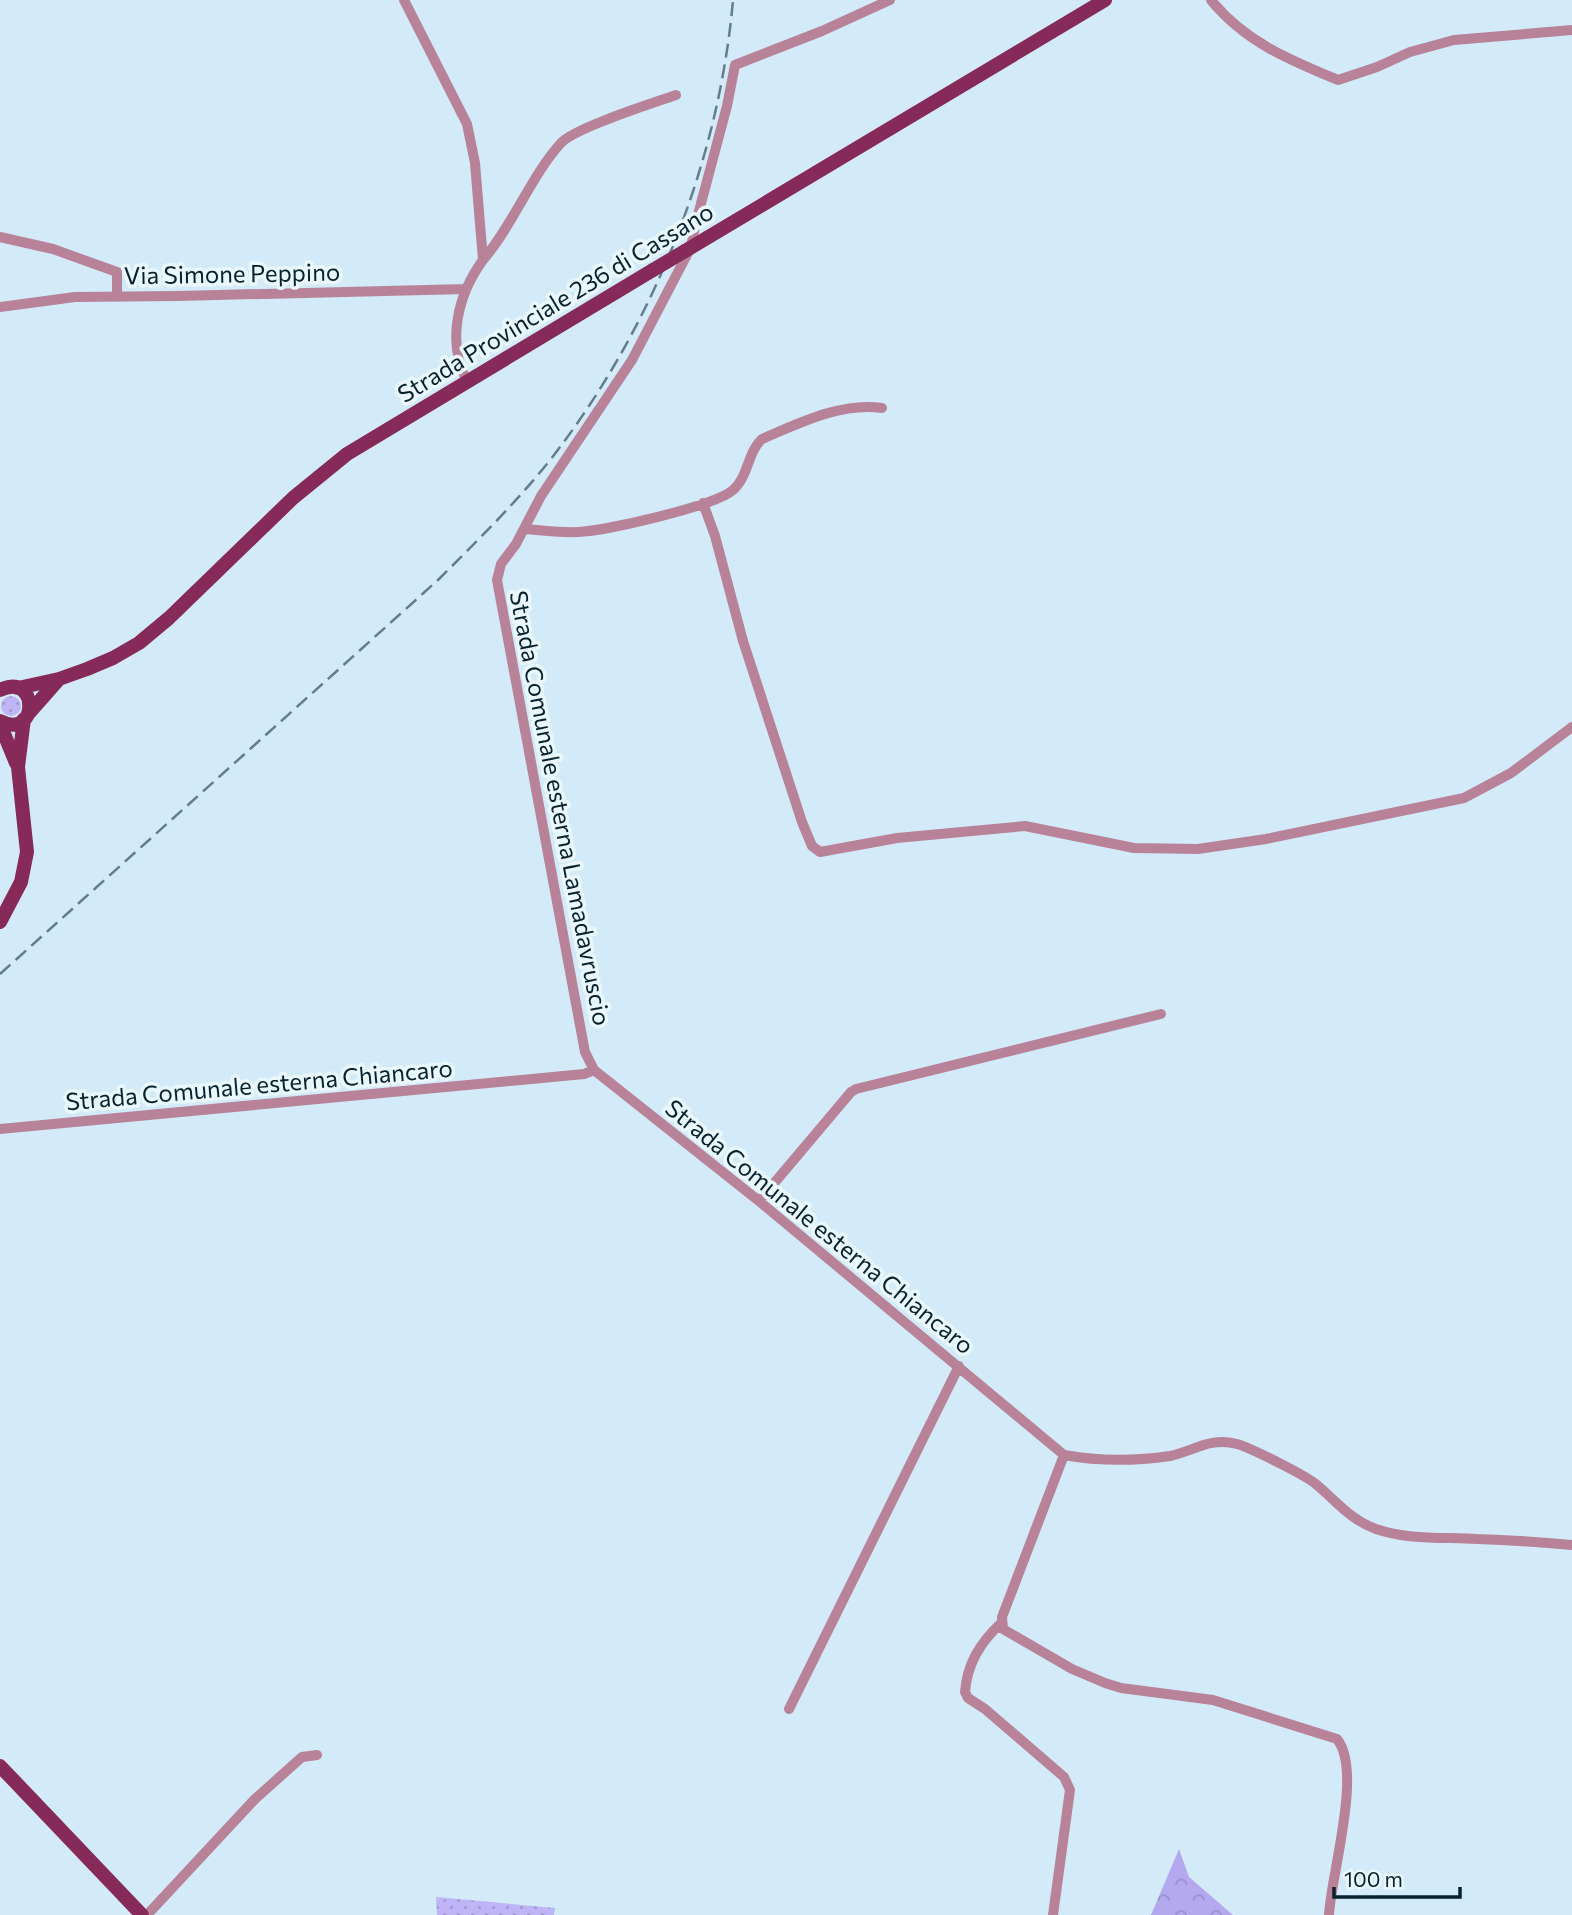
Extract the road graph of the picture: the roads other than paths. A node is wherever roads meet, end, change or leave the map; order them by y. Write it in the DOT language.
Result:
graph roads {
  1 [pos="404,0"];
  2 [pos="890,0"];
  3 [pos="1105,0"];
  4 [pos="1212,0"];
  5 [pos="1572,30"];
  6 [pos="676,95"];
  7 [pos="0,237"];
  8 [pos="688,249"];
  9 [pos="483,260"];
  10 [pos="466,289"];
  11 [pos="117,297"];
  12 [pos="0,307"];
  13 [pos="467,381"];
  14 [pos="882,408"];
  15 [pos="703,503"];
  16 [pos="524,530"];
  17 [pos="59,679"];
  18 [pos="5,689"];
  19 [pos="27,716"];
  20 [pos="0,723"];
  21 [pos="1572,727"];
  22 [pos="18,767"];
  23 [pos="0,922"];
  24 [pos="1161,1014"];
  25 [pos="594,1070"];
  26 [pos="0,1129"];
  27 [pos="759,1201"];
  28 [pos="959,1366"];
  29 [pos="1064,1455"];
  30 [pos="1572,1545"];
  31 [pos="1001,1623"];
  32 [pos="789,1709"];
  33 [pos="317,1755"];
  34 [pos="0,1766"];
  35 [pos="144,1915"];
  36 [pos="1053,1915"];
  37 [pos="1329,1915"];
  1 -- 9 [label="street"];
  2 -- 8 [label="street, Strada Comunale esterna Lamadavruscio"];
  3 -- 8 [label="main road, Strada Provinciale 236 di Cassano"];
  4 -- 5 [label="street"];
  6 -- 9 [label="street"];
  7 -- 11 [label="street"];
  8 -- 13 [label="main road, Strada Provinciale 236 di Cassano, bridge"];
  8 -- 16 [label="street, Strada Comunale esterna Lamadavruscio"];
  9 -- 10 [label="street"];
  10 -- 11 [label="street, Via Simone Peppino"];
  10 -- 13 [label="street"];
  11 -- 12 [label="street, Via Simone Peppino"];
  13 -- 17 [label="main road, Strada Provinciale 236 di Cassano"];
  14 -- 15 [label="street"];
  15 -- 16 [label="street"];
  15 -- 21 [label="street"];
  16 -- 25 [label="street, Strada Comunale esterna Lamadavruscio"];
  17 -- 18 [label="main road, Strada Provinciale 236 di Cassano"];
  17 -- 19 [label="main road"];
  18 -- 19 [label="main road"];
  19 -- 20 [label="main road"];
  19 -- 22 [label="main road"];
  20 -- 22 [label="main road"];
  22 -- 23 [label="main road"];
  24 -- 27 [label="street"];
  25 -- 26 [label="street, Strada Comunale esterna Chiancaro"];
  25 -- 27 [label="street, Strada Comunale esterna Chiancaro"];
  27 -- 28 [label="street, Strada Comunale esterna Chiancaro"];
  28 -- 29 [label="street, Strada Comunale esterna Chiancaro"];
  28 -- 32 [label="street"];
  29 -- 30 [label="street"];
  29 -- 31 [label="street"];
  31 -- 36 [label="street"];
  31 -- 37 [label="street"];
  33 -- 35 [label="street"];
  34 -- 35 [label="main road"];
}
